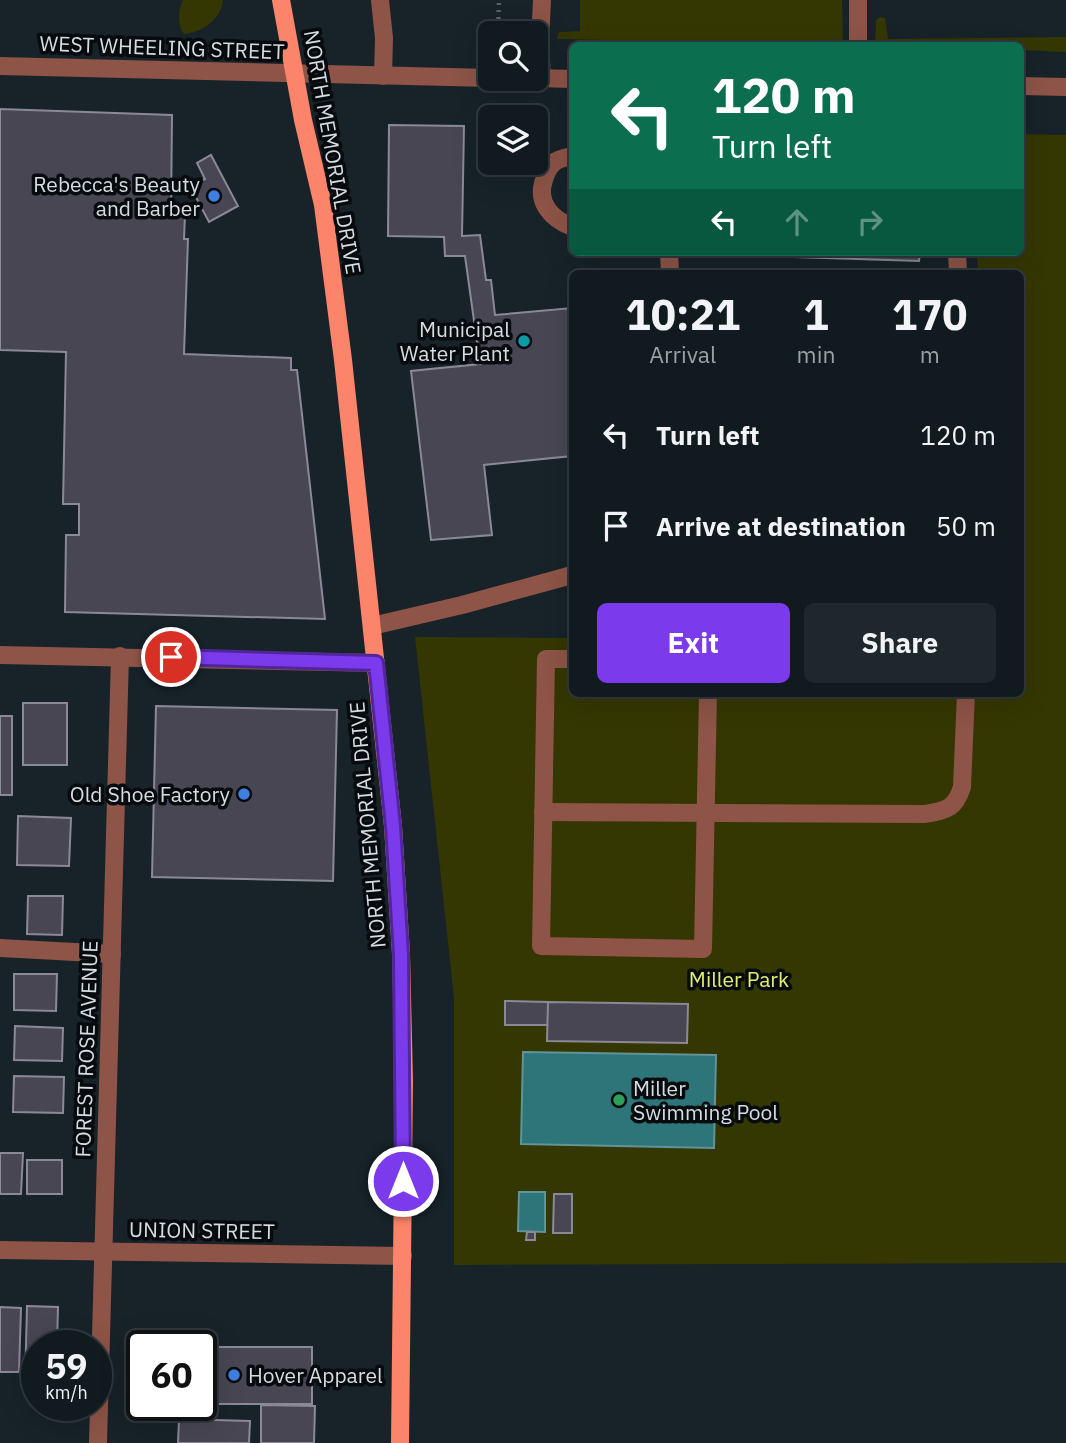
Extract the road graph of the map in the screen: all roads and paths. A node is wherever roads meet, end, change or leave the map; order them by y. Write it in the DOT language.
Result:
graph roads {
  1 [pos="281,0"];
  2 [pos="380,0"];
  3 [pos="499,0"];
  4 [pos="542,0"];
  5 [pos="858,0"];
  6 [pos="498,21"];
  7 [pos="541,21"];
  8 [pos="858,42"];
  9 [pos="0,66"];
  10 [pos="294,74"];
  11 [pos="383,76"];
  12 [pos="478,78"];
  13 [pos="548,78"];
  14 [pos="569,79"];
  15 [pos="1024,86"];
  16 [pos="1066,87"];
  17 [pos="569,157"];
  18 [pos="569,226"];
  19 [pos="569,576"];
  20 [pos="372,626"];
  21 [pos="0,654"];
  22 [pos="120,656"];
  23 [pos="569,659"];
  24 [pos="376,663"];
  25 [pos="708,697"];
  26 [pos="966,697"];
  27 [pos="543,812"];
  28 [pos="706,814"];
  29 [pos="0,948"];
  30 [pos="112,954"];
  31 [pos="0,1250"];
  32 [pos="103,1252"];
  33 [pos="403,1256"];
  34 [pos="98,1443"];
  35 [pos="400,1443"];
  1 -- 10 [label="main road, NORTH MEMORIAL DRIVE"];
  2 -- 11 [label="street"];
  3 -- 6 [label="path"];
  4 -- 7 [label="street"];
  5 -- 8 [label="street"];
  9 -- 10 [label="street, WEST WHEELING STREET"];
  10 -- 11 [label="street, WEST WHEELING STREET"];
  10 -- 20 [label="main road, NORTH MEMORIAL DRIVE"];
  11 -- 12 [label="street, WEST WHEELING STREET"];
  13 -- 14 [label="street"];
  15 -- 16 [label="street"];
  17 -- 18 [label="street"];
  19 -- 20 [label="street"];
  20 -- 24 [label="main road, NORTH MEMORIAL DRIVE"];
  21 -- 22 [label="street"];
  22 -- 24 [label="street"];
  22 -- 30 [label="street, FOREST ROSE AVENUE"];
  23 -- 27 [label="street"];
  24 -- 33 [label="main road, NORTH MEMORIAL DRIVE"];
  25 -- 28 [label="street"];
  26 -- 28 [label="street"];
  27 -- 28 [label="street"];
  27 -- 28 [label="street"];
  29 -- 30 [label="street"];
  30 -- 32 [label="street, FOREST ROSE AVENUE"];
  31 -- 32 [label="street, UNION STREET"];
  32 -- 33 [label="street, UNION STREET"];
  32 -- 34 [label="street, FOREST ROSE AVENUE"];
  33 -- 35 [label="main road, NORTH MEMORIAL DRIVE"];
}
